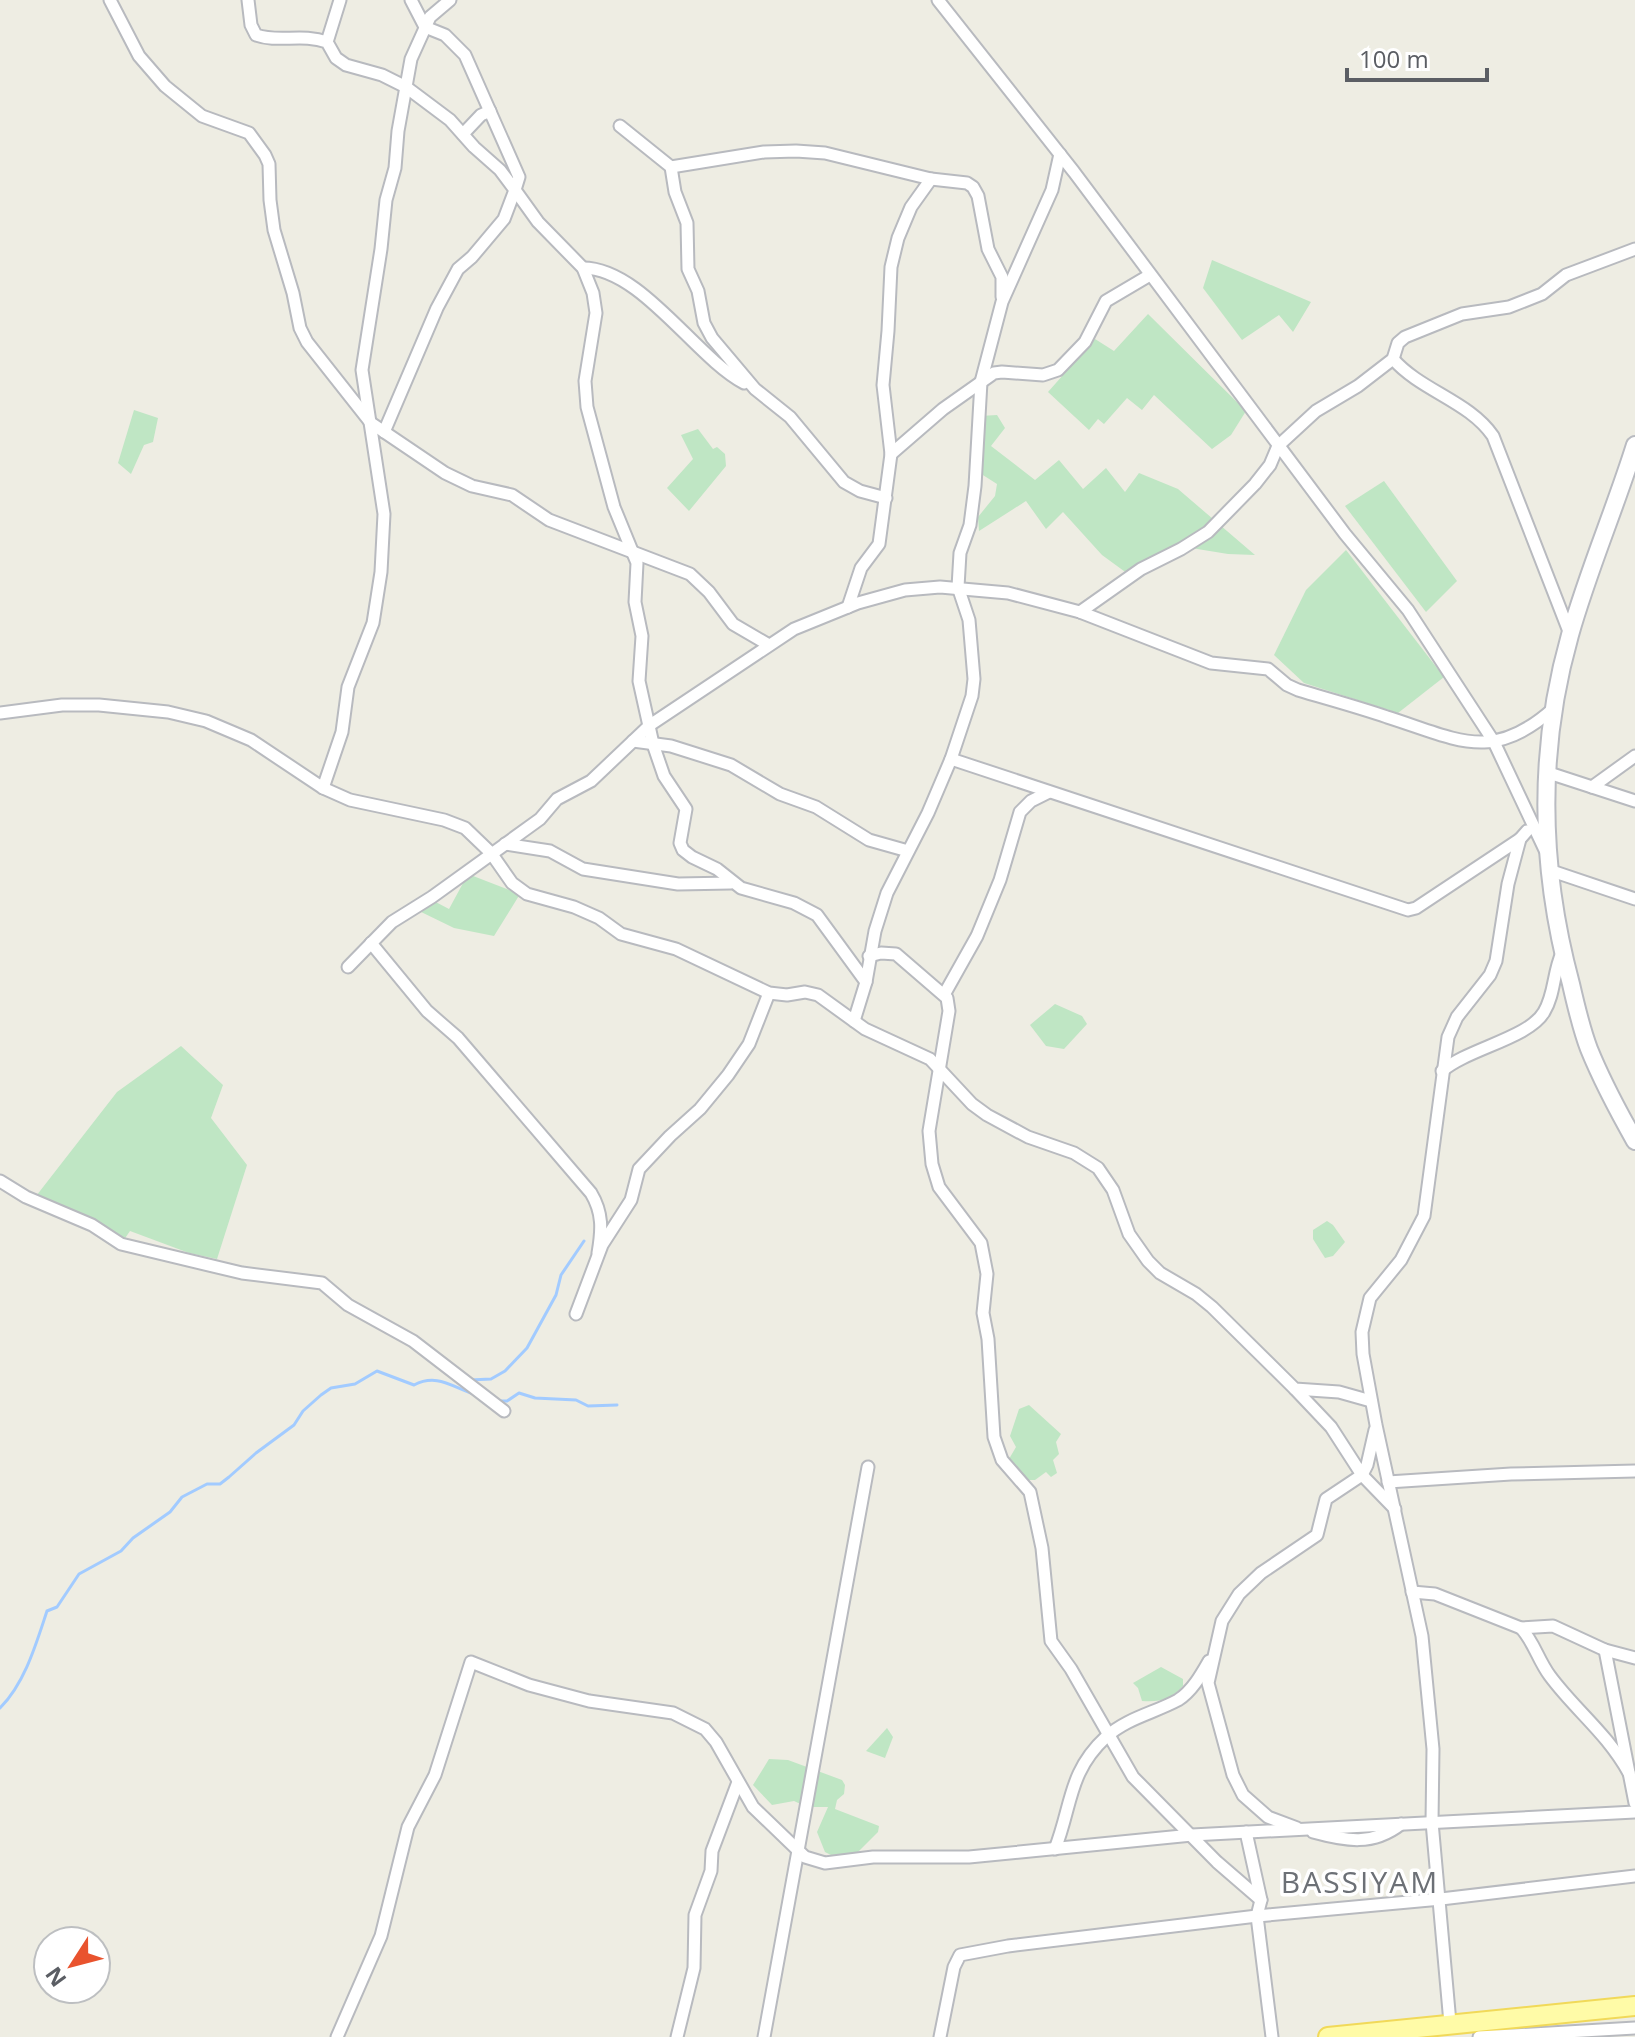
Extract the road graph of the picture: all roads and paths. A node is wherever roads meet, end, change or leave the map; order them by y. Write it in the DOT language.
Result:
graph roads {
  1 [pos="110,0"];
  2 [pos="248,0"];
  3 [pos="340,0"];
  4 [pos="411,0"];
  5 [pos="450,0"];
  6 [pos="938,0"];
  7 [pos="425,27"];
  8 [pos="327,42"];
  9 [pos="406,87"];
  10 [pos="490,111"];
  11 [pos="620,126"];
  12 [pos="463,134"];
  13 [pos="1060,154"];
  14 [pos="671,167"];
  15 [pos="931,179"];
  16 [pos="515,190"];
  17 [pos="1635,249"];
  18 [pos="583,268"];
  19 [pos="1150,275"];
  20 [pos="1002,302"];
  21 [pos="1393,359"];
  22 [pos="981,382"];
  23 [pos="755,389"];
  24 [pos="371,423"];
  25 [pos="384,432"];
  26 [pos="1635,445"];
  27 [pos="1278,446"];
  28 [pos="891,454"];
  29 [pos="886,498"];
  30 [pos="634,553"];
  31 [pos="958,587"];
  32 [pos="848,607"];
  33 [pos="1080,612"];
  34 [pos="1570,635"];
  35 [pos="769,645"];
  36 [pos="1554,707"];
  37 [pos="0,713"];
  38 [pos="650,725"];
  39 [pos="633,741"];
  40 [pos="1494,742"];
  41 [pos="653,744"];
  42 [pos="1635,756"];
  43 [pos="951,759"];
  44 [pos="1546,772"];
  45 [pos="1592,787"];
  46 [pos="323,788"];
  47 [pos="1049,792"];
  48 [pos="1635,801"];
  49 [pos="505,844"];
  50 [pos="908,851"];
  51 [pos="491,853"];
  52 [pos="1548,862"];
  53 [pos="731,883"];
  54 [pos="1635,899"];
  55 [pos="371,943"];
  56 [pos="1562,953"];
  57 [pos="869,956"];
  58 [pos="348,967"];
  59 [pos="866,982"];
  60 [pos="769,993"];
  61 [pos="945,993"];
  62 [pos="854,1021"];
  63 [pos="938,1067"];
  64 [pos="1442,1071"];
  65 [pos="1635,1141"];
  66 [pos="0,1181"];
  67 [pos="598,1253"];
  68 [pos="576,1314"];
  69 [pos="1295,1389"];
  70 [pos="1371,1401"];
  71 [pos="504,1411"];
  72 [pos="1376,1425"];
  73 [pos="868,1467"];
  74 [pos="1635,1471"];
  75 [pos="1362,1475"];
  76 [pos="1388,1482"];
  77 [pos="1396,1510"];
  78 [pos="1412,1592"];
  79 [pos="1521,1628"];
  80 [pos="1215,1650"];
  81 [pos="1605,1650"];
  82 [pos="1635,1658"];
  83 [pos="1108,1735"];
  84 [pos="1629,1773"];
  85 [pos="738,1782"];
  86 [pos="1635,1803"];
  87 [pos="1635,1812"];
  88 [pos="1432,1822"];
  89 [pos="1301,1829"];
  90 [pos="1246,1832"];
  91 [pos="1192,1835"];
  92 [pos="1055,1849"];
  93 [pos="798,1850"];
  94 [pos="1635,1876"];
  95 [pos="1441,1899"];
  96 [pos="1261,1900"];
  97 [pos="1257,1916"];
  98 [pos="1635,2006"];
  99 [pos="1450,2023"];
  100 [pos="1635,2028"];
  101 [pos="1518,2029"];
  102 [pos="337,2037"];
  103 [pos="677,2037"];
  104 [pos="764,2037"];
  105 [pos="940,2037"];
  106 [pos="1272,2037"];
  107 [pos="1328,2037"];
  108 [pos="1479,2037"];
  1 -- 24 [label="street"];
  2 -- 8 [label="street"];
  3 -- 8 [label="street"];
  4 -- 7 [label="street"];
  5 -- 7 [label="street"];
  6 -- 13 [label="street"];
  7 -- 9 [label="street"];
  7 -- 10 [label="street"];
  8 -- 9 [label="street"];
  9 -- 12 [label="street"];
  9 -- 24 [label="street"];
  10 -- 12 [label="street"];
  10 -- 16 [label="street"];
  11 -- 14 [label="street"];
  12 -- 16 [label="street"];
  13 -- 19 [label="street"];
  13 -- 20 [label="street"];
  14 -- 15 [label="street"];
  14 -- 23 [label="street"];
  15 -- 20 [label="street"];
  15 -- 28 [label="street"];
  16 -- 18 [label="street"];
  16 -- 25 [label="street"];
  17 -- 21 [label="street"];
  18 -- 23 [label="street"];
  18 -- 30 [label="street"];
  19 -- 22 [label="street"];
  19 -- 27 [label="street"];
  20 -- 22 [label="street"];
  21 -- 27 [label="street"];
  21 -- 34 [label="street"];
  22 -- 28 [label="street"];
  22 -- 31 [label="street"];
  23 -- 29 [label="street"];
  24 -- 25 [label="street"];
  24 -- 46 [label="street"];
  25 -- 30 [label="street"];
  26 -- 34 [label="main road"];
  27 -- 33 [label="street"];
  27 -- 40 [label="street"];
  28 -- 29 [label="street"];
  29 -- 32 [label="street"];
  30 -- 35 [label="street"];
  30 -- 38 [label="street"];
  31 -- 32 [label="street"];
  31 -- 33 [label="street"];
  31 -- 43 [label="street"];
  32 -- 35 [label="street"];
  33 -- 40 [label="street"];
  34 -- 36 [label="main road"];
  35 -- 38 [label="street"];
  36 -- 40 [label="street"];
  36 -- 44 [label="main road"];
  37 -- 46 [label="street"];
  38 -- 39 [label="street"];
  38 -- 41 [label="street"];
  39 -- 41 [label="street"];
  39 -- 49 [label="street"];
  40 -- 52 [label="street"];
  41 -- 50 [label="street"];
  41 -- 53 [label="street"];
  42 -- 45 [label="street"];
  43 -- 47 [label="street"];
  43 -- 50 [label="street"];
  44 -- 45 [label="street"];
  44 -- 52 [label="main road"];
  45 -- 48 [label="street"];
  46 -- 51 [label="street"];
  47 -- 61 [label="street"];
  47 -- 64 [label="street"];
  49 -- 51 [label="street"];
  49 -- 53 [label="street"];
  50 -- 57 [label="street"];
  51 -- 55 [label="street"];
  51 -- 60 [label="street"];
  52 -- 54 [label="street"];
  52 -- 56 [label="main road"];
  53 -- 59 [label="street"];
  55 -- 58 [label="street"];
  55 -- 67 [label="street"];
  56 -- 64 [label="street"];
  56 -- 65 [label="main road"];
  57 -- 59 [label="street"];
  57 -- 61 [label="street"];
  59 -- 62 [label="street"];
  60 -- 62 [label="street"];
  60 -- 67 [label="street"];
  61 -- 63 [label="street"];
  62 -- 63 [label="street"];
  63 -- 69 [label="street"];
  63 -- 83 [label="street"];
  64 -- 70 [label="street"];
  66 -- 71 [label="street"];
  67 -- 68 [label="street"];
  69 -- 70 [label="street"];
  69 -- 75 [label="street"];
  70 -- 72 [label="street"];
  72 -- 75 [label="street"];
  72 -- 76 [label="street"];
  73 -- 93 [label="street"];
  74 -- 76 [label="street"];
  75 -- 77 [label="street"];
  75 -- 80 [label="street"];
  76 -- 77 [label="street"];
  77 -- 78 [label="street"];
  78 -- 79 [label="street"];
  78 -- 88 [label="street"];
  79 -- 81 [label="street"];
  79 -- 84 [label="street"];
  80 -- 83 [label="street"];
  80 -- 89 [label="street"];
  81 -- 82 [label="street"];
  81 -- 84 [label="street"];
  83 -- 91 [label="street"];
  83 -- 92 [label="street"];
  84 -- 86 [label="street"];
  85 -- 93 [label="street"];
  85 -- 102 [label="street"];
  85 -- 103 [label="street"];
  87 -- 88 [label="street"];
  88 -- 89 [label="street"];
  88 -- 95 [label="street"];
  89 -- 90 [label="street"];
  90 -- 91 [label="street"];
  90 -- 96 [label="street"];
  91 -- 92 [label="street"];
  91 -- 96 [label="street"];
  92 -- 93 [label="street"];
  93 -- 104 [label="street"];
  94 -- 95 [label="street"];
  95 -- 97 [label="street"];
  95 -- 99 [label="street"];
  96 -- 97 [label="street"];
  97 -- 105 [label="street"];
  97 -- 106 [label="street"];
  98 -- 101 [label="main road"];
  99 -- 101 [label="main road"];
  99 -- 107 [label="main road"];
  100 -- 101 [label="street"];
  101 -- 108 [label="street"];
}
